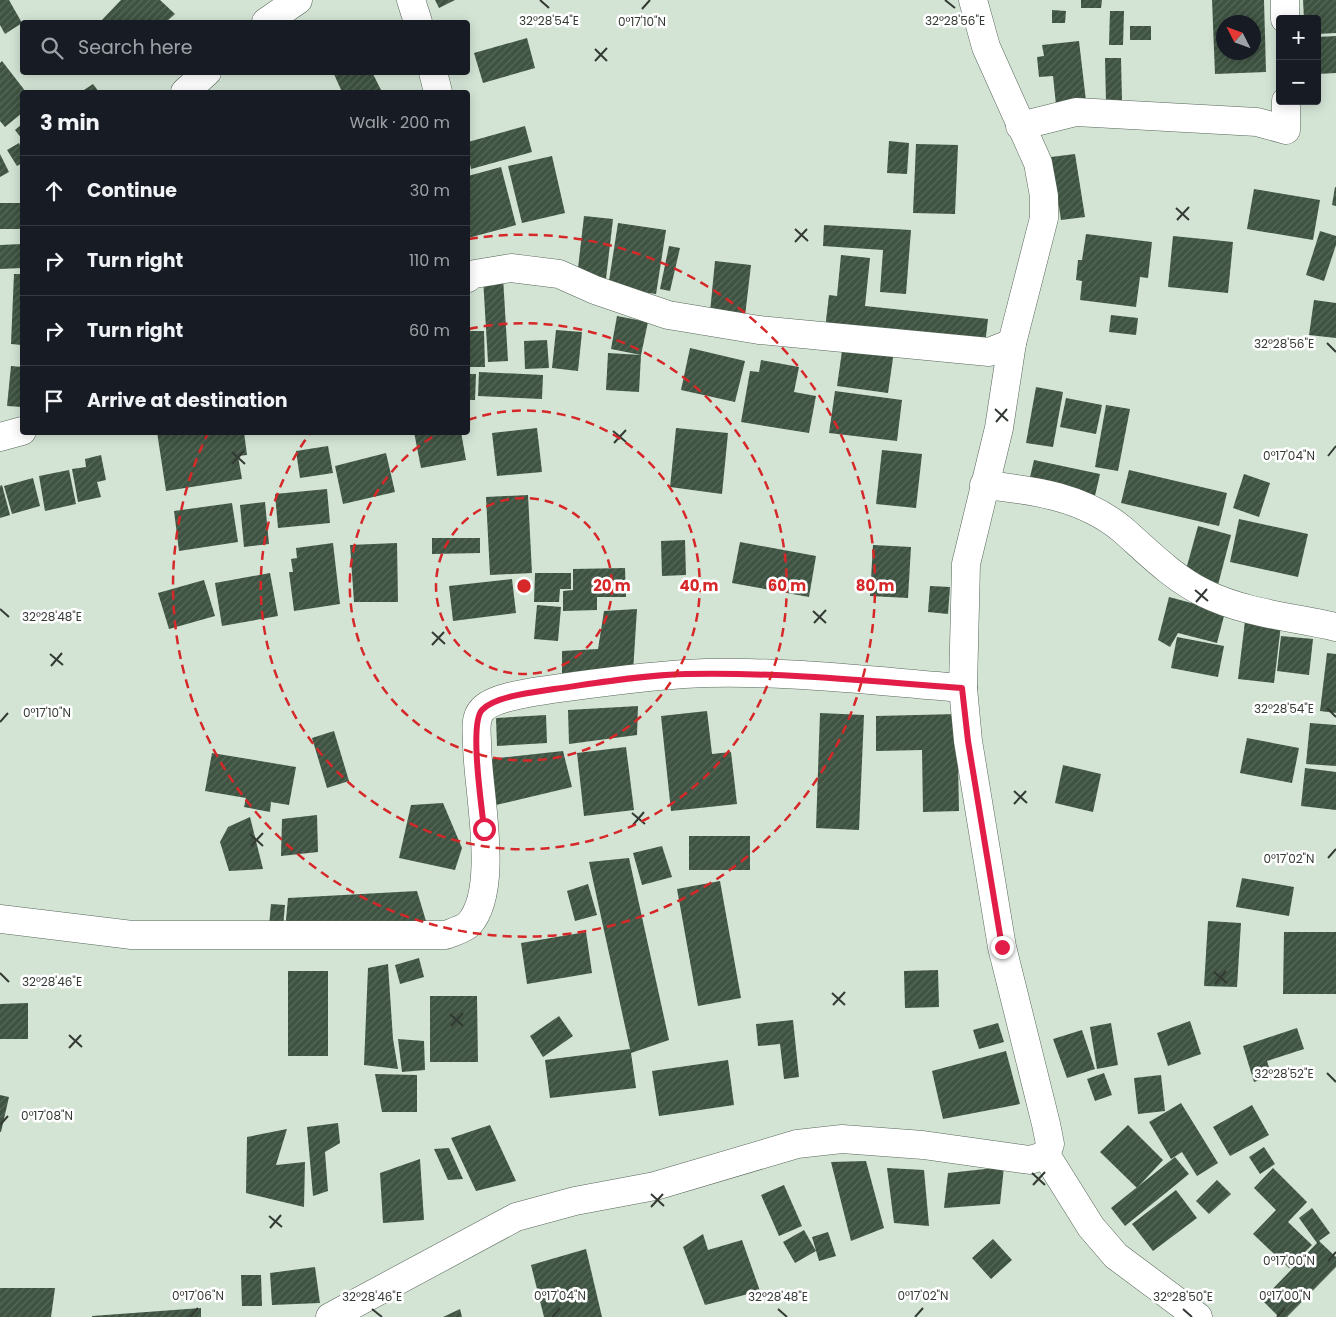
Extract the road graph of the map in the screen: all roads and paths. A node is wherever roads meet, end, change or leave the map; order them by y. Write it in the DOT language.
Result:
graph roads {
  1 [pos="298,0"];
  2 [pos="411,0"];
  3 [pos="973,0"];
  4 [pos="1285,0"];
  5 [pos="1285,15"];
  6 [pos="269,20"];
  7 [pos="417,20"];
  8 [pos="204,75"];
  9 [pos="434,75"];
  10 [pos="187,90"];
  11 [pos="438,90"];
  12 [pos="1286,105"];
  13 [pos="1020,126"];
  14 [pos="470,275"];
  15 [pos="1012,343"];
  16 [pos="20,432"];
  17 [pos="0,437"];
  18 [pos="984,485"];
  19 [pos="1336,626"];
  20 [pos="962,688"];
  21 [pos="0,919"];
  22 [pos="1046,1155"];
  23 [pos="330,1317"];
  24 [pos="1198,1317"];
  1 -- 6 [label="street"];
  2 -- 7 [label="street"];
  3 -- 13 [label="street"];
  4 -- 5 [label="street"];
  8 -- 10 [label="street"];
  9 -- 11 [label="street"];
  12 -- 13 [label="street"];
  13 -- 15 [label="street"];
  14 -- 15 [label="street"];
  15 -- 18 [label="street"];
  16 -- 17 [label="street"];
  18 -- 19 [label="street"];
  18 -- 20 [label="street"];
  20 -- 21 [label="street"];
  20 -- 22 [label="street"];
  22 -- 23 [label="street"];
  22 -- 24 [label="street"];
}
